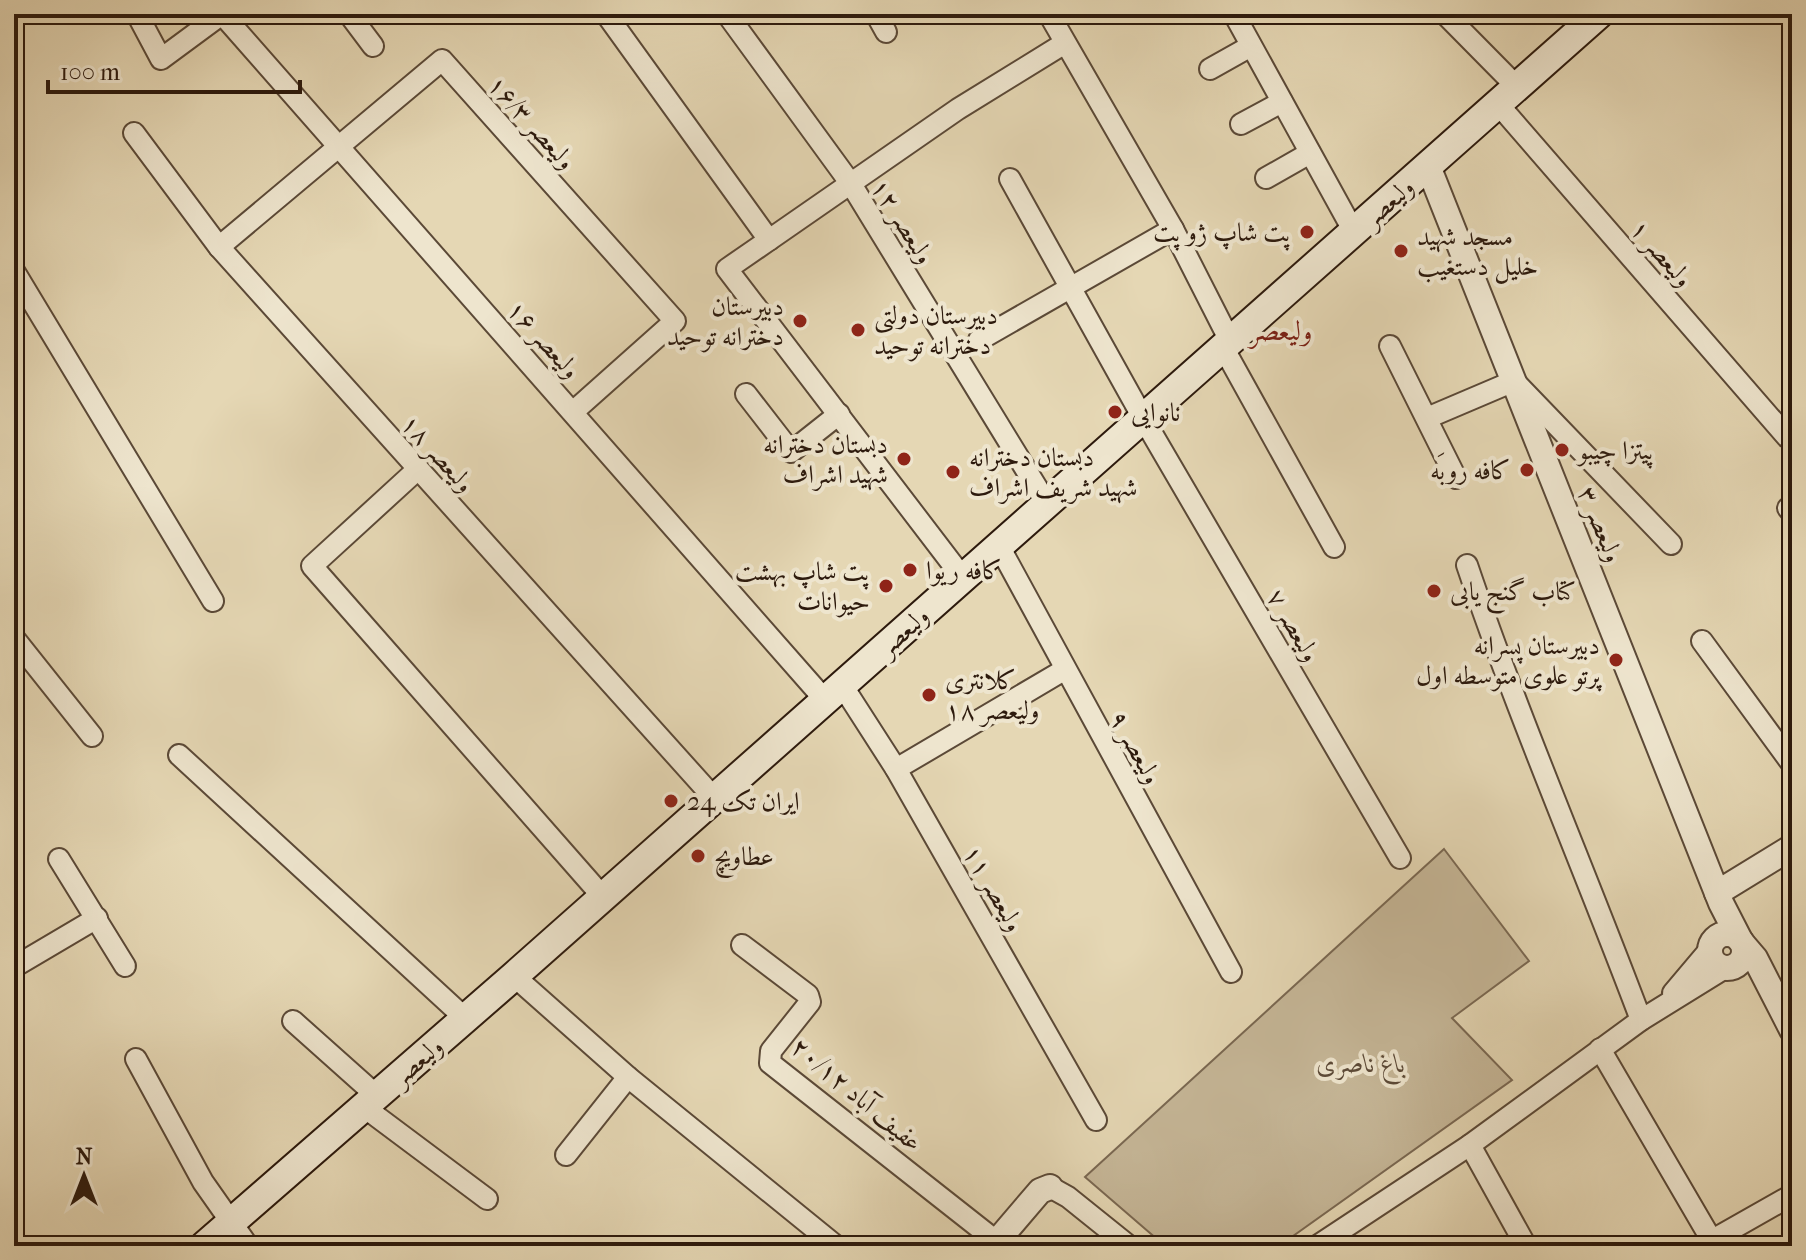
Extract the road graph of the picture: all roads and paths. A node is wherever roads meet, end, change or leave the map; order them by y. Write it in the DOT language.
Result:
graph roads {
  1 [pos="137,14"];
  2 [pos="222,14"];
  3 [pos="349,14"];
  4 [pos="606,14"];
  5 [pos="727,14"];
  6 [pos="1049,14"];
  7 [pos="1234,14"];
  8 [pos="1445,14"];
  9 [pos="1599,14"];
  10 [pos="1065,43"];
  11 [pos="373,46"];
  12 [pos="1251,46"];
  13 [pos="1210,69"];
  14 [pos="1507,96"];
  15 [pos="1282,102"];
  16 [pos="1241,124"];
  17 [pos="134,133"];
  18 [pos="338,148"];
  19 [pos="1310,153"];
  20 [pos="1428,166"];
  21 [pos="1266,178"];
  22 [pos="1010,179"];
  23 [pos="851,184"];
  24 [pos="1173,229"];
  25 [pos="1354,232"];
  26 [pos="769,240"];
  27 [pos="219,247"];
  28 [pos="14,271"];
  29 [pos="1073,288"];
  30 [pos="979,340"];
  31 [pos="1227,344"];
  32 [pos="1390,346"];
  33 [pos="1514,381"];
  34 [pos="746,394"];
  35 [pos="574,411"];
  36 [pos="839,414"];
  37 [pos="1143,418"];
  38 [pos="1427,418"];
  39 [pos="1787,437"];
  40 [pos="418,469"];
  41 [pos="1456,478"];
  42 [pos="1047,504"];
  43 [pos="1671,544"];
  44 [pos="999,546"];
  45 [pos="1334,547"];
  46 [pos="1467,565"];
  47 [pos="963,578"];
  48 [pos="213,601"];
  49 [pos="14,638"];
  50 [pos="1702,641"];
  51 [pos="1064,670"];
  52 [pos="834,693"];
  53 [pos="92,736"];
  54 [pos="179,755"];
  55 [pos="1792,764"];
  56 [pos="896,769"];
  57 [pos="714,798"];
  58 [pos="1792,847"];
  59 [pos="1400,858"];
  60 [pos="59,859"];
  61 [pos="603,897"];
  62 [pos="1719,898"];
  63 [pos="97,918"];
  64 [pos="1742,942"];
  65 [pos="742,945"];
  66 [pos="1712,946"];
  67 [pos="125,966"];
  68 [pos="14,967"];
  69 [pos="1728,968"];
  70 [pos="1231,972"];
  71 [pos="514,976"];
  72 [pos="1774,995"];
  73 [pos="1663,1005"];
  74 [pos="466,1019"];
  75 [pos="1641,1020"];
  76 [pos="293,1021"];
  77 [pos="1792,1030"];
  78 [pos="1600,1049"];
  79 [pos="136,1059"];
  80 [pos="628,1077"];
  81 [pos="371,1101"];
  82 [pos="1096,1120"];
  83 [pos="1470,1145"];
  84 [pos="566,1155"];
  85 [pos="1050,1187"];
  86 [pos="1792,1195"];
  87 [pos="487,1199"];
  88 [pos="230,1224"];
  89 [pos="1324,1241"];
  90 [pos="994,1244"];
  91 [pos="1710,1244"];
  92 [pos="204,1246"];
  93 [pos="248,1246"];
  94 [pos="836,1246"];
  95 [pos="1129,1246"];
  96 [pos="1526,1246"];
  1 -- 2 [label="street"];
  2 -- 18 [label="street, ۱۶ ولیعصر"];
  3 -- 11 [label="street"];
  4 -- 26 [label="street"];
  5 -- 23 [label="street, ۱۲ ولیعصر"];
  6 -- 10 [label="street"];
  7 -- 12 [label="street"];
  8 -- 14 [label="street, ۱ ولیعصر"];
  9 -- 14 [label="main road, ولیعصر"];
  10 -- 23 [label="street"];
  10 -- 24 [label="street"];
  12 -- 13 [label="street"];
  12 -- 15 [label="street"];
  14 -- 20 [label="main road, ولیعصر"];
  14 -- 39 [label="street, ۱ ولیعصر"];
  15 -- 16 [label="street"];
  15 -- 19 [label="street"];
  17 -- 27 [label="street, ۱۸ ولیعصر"];
  18 -- 27 [label="street"];
  18 -- 35 [label="street, ۱۶ ولیعصر"];
  18 -- 35 [label="street, ۱۶/۳ ولیعصر"];
  19 -- 21 [label="street"];
  19 -- 25 [label="street"];
  20 -- 25 [label="main road, ولیعصر"];
  20 -- 33 [label="street, ۳ ولیعصر"];
  22 -- 29 [label="street, ۷ ولیعصر"];
  23 -- 26 [label="street"];
  23 -- 42 [label="street, ۱۲ ولیعصر"];
  24 -- 29 [label="street"];
  24 -- 31 [label="street"];
  25 -- 31 [label="main road, ولیعصر"];
  26 -- 36 [label="street"];
  27 -- 40 [label="street, ۱۸ ولیعصر"];
  28 -- 48 [label="street"];
  29 -- 30 [label="street"];
  29 -- 37 [label="street, ۷ ولیعصر"];
  31 -- 37 [label="main road, ولیعصر"];
  31 -- 45 [label="street"];
  32 -- 38 [label="street"];
  33 -- 38 [label="street"];
  33 -- 43 [label="street"];
  33 -- 62 [label="street, ۳ ولیعصر"];
  34 -- 36 [label="street"];
  35 -- 52 [label="street, ۱۶ ولیعصر"];
  36 -- 47 [label="street"];
  37 -- 42 [label="main road, ولیعصر"];
  37 -- 59 [label="street, ۷ ولیعصر"];
  38 -- 41 [label="street"];
  40 -- 57 [label="street, ۱۸ ولیعصر"];
  40 -- 61 [label="street"];
  42 -- 44 [label="main road, ولیعصر"];
  44 -- 47 [label="main road, ولیعصر"];
  44 -- 51 [label="street, ۹ ولیعصر"];
  46 -- 75 [label="street"];
  47 -- 52 [label="main road, ولیعصر"];
  49 -- 53 [label="street"];
  50 -- 55 [label="street"];
  51 -- 56 [label="street"];
  51 -- 70 [label="street, ۹ ولیعصر"];
  52 -- 56 [label="street, ۱۱ ولیعصر"];
  52 -- 57 [label="main road, ولیعصر"];
  54 -- 74 [label="street"];
  56 -- 82 [label="street, ۱۱ ولیعصر"];
  57 -- 61 [label="main road, ولیعصر"];
  58 -- 62 [label="street"];
  60 -- 63 [label="street"];
  61 -- 71 [label="main road, ولیعصر"];
  62 -- 64 [label="street, ۳ ولیعصر"];
  62 -- 66 [label="street"];
  63 -- 67 [label="street"];
  63 -- 68 [label="street"];
  64 -- 66 [label="street"];
  64 -- 69 [label="street"];
  64 -- 72 [label="street, ۳ ولیعصر"];
  65 -- 90 [label="street, عفیف آباد ۲۰/۱۲"];
  66 -- 69 [label="street"];
  66 -- 73 [label="street"];
  69 -- 72 [label="street"];
  69 -- 73 [label="street"];
  71 -- 74 [label="main road, ولیعصر"];
  71 -- 80 [label="street"];
  72 -- 77 [label="street, ۳ ولیعصر"];
  73 -- 75 [label="street"];
  74 -- 81 [label="main road, ولیعصر"];
  75 -- 78 [label="street"];
  76 -- 81 [label="street"];
  78 -- 83 [label="street"];
  78 -- 91 [label="street"];
  79 -- 88 [label="street"];
  80 -- 84 [label="street"];
  80 -- 94 [label="street"];
  81 -- 87 [label="street"];
  81 -- 88 [label="main road, ولیعصر"];
  83 -- 89 [label="street"];
  83 -- 96 [label="street"];
  85 -- 90 [label="street"];
  85 -- 95 [label="street"];
  86 -- 91 [label="street"];
  88 -- 92 [label="main road, ولیعصر"];
  88 -- 93 [label="street"];
}
